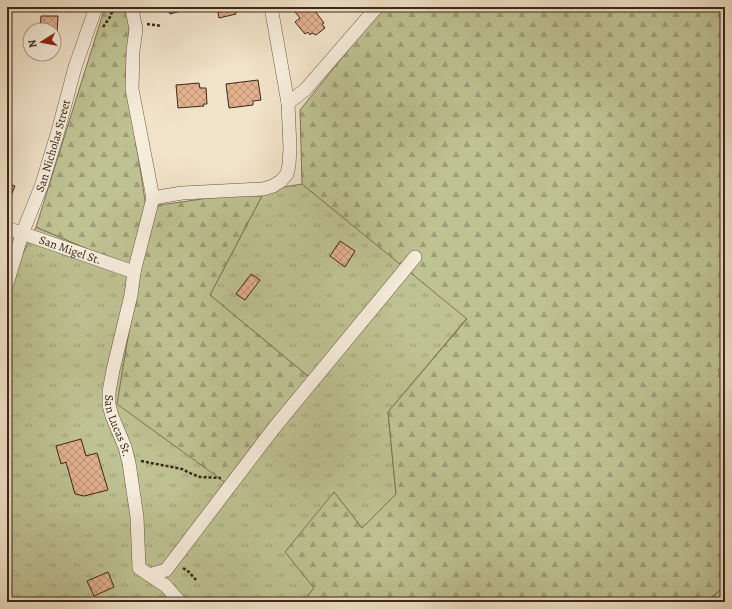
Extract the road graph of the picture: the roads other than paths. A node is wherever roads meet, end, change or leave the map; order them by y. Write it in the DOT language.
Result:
graph roads {
  1 [pos="96,7"];
  2 [pos="271,7"];
  3 [pos="377,7"];
  4 [pos="132,10"];
  5 [pos="288,103"];
  6 [pos="153,198"];
  7 [pos="7,228"];
  8 [pos="22,234"];
  9 [pos="415,257"];
  10 [pos="134,272"];
  11 [pos="7,284"];
  12 [pos="149,575"];
  13 [pos="180,602"];
  1 -- 8 [label="street, San Nicholas Street"];
  2 -- 5 [label="street"];
  3 -- 5 [label="street"];
  4 -- 6 [label="street"];
  5 -- 6 [label="street"];
  6 -- 10 [label="street, San Lucas St."];
  7 -- 8 [label="street, San Migel St."];
  8 -- 10 [label="street, San Migel St."];
  8 -- 11 [label="street, San Nicholas Street"];
  9 -- 12 [label="street"];
  10 -- 12 [label="street, San Lucas St."];
  12 -- 13 [label="street"];
}
